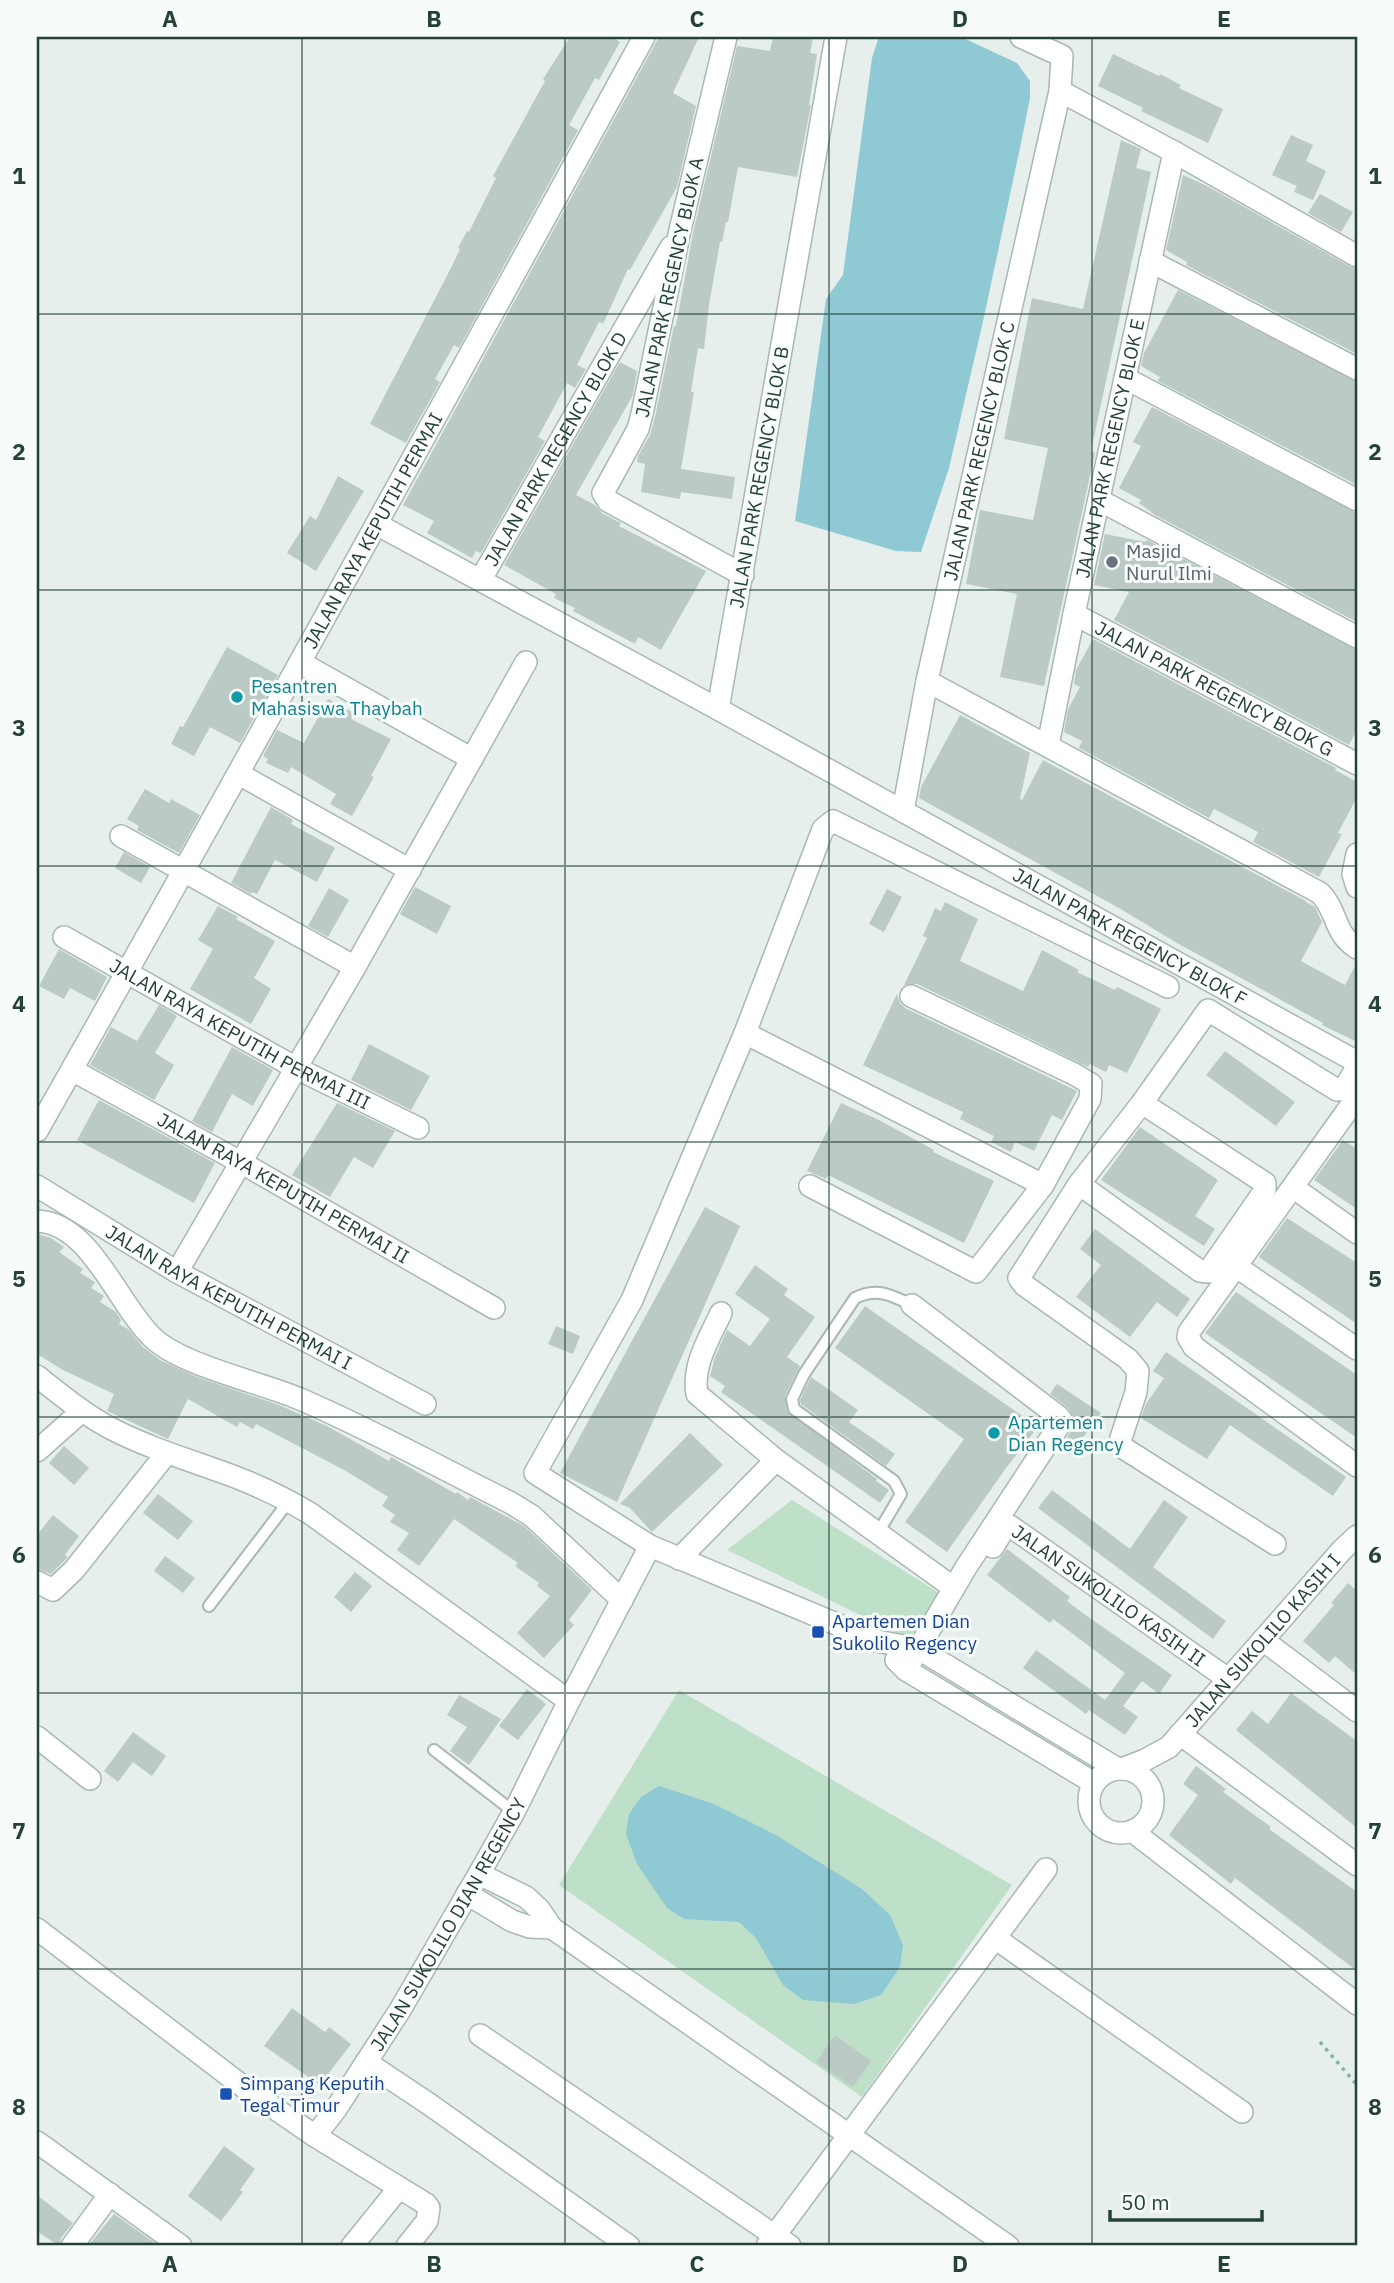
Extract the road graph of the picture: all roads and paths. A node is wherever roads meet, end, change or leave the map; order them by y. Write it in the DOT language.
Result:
graph roads {
  1 [pos="644,37"];
  2 [pos="726,37"];
  3 [pos="836,37"];
  4 [pos="1021,37"];
  5 [pos="1060,91"];
  6 [pos="1174,152"];
  7 [pos="680,230"];
  8 [pos="1357,256"];
  9 [pos="1150,261"];
  10 [pos="1357,369"];
  11 [pos="1125,378"];
  12 [pos="1357,499"];
  13 [pos="1099,500"];
  14 [pos="378,525"];
  15 [pos="743,575"];
  16 [pos="481,579"];
  17 [pos="1074,614"];
  18 [pos="1357,637"];
  19 [pos="526,662"];
  20 [pos="301,663"];
  21 [pos="927,681"];
  22 [pos="718,709"];
  23 [pos="1048,745"];
  24 [pos="472,759"];
  25 [pos="1357,764"];
  26 [pos="239,774"];
  27 [pos="903,811"];
  28 [pos="121,836"];
  29 [pos="1357,854"];
  30 [pos="410,870"];
  31 [pos="185,872"];
  32 [pos="1357,887"];
  33 [pos="64,937"];
  34 [pos="1357,948"];
  35 [pos="355,967"];
  36 [pos="127,973"];
  37 [pos="1223,986"];
  38 [pos="1168,987"];
  39 [pos="911,996"];
  40 [pos="1208,1010"];
  41 [pos="745,1032"];
  42 [pos="1357,1065"];
  43 [pos="296,1068"];
  44 [pos="72,1070"];
  45 [pos="1142,1102"];
  46 [pos="1354,1108"];
  47 [pos="418,1128"];
  48 [pos="37,1131"];
  49 [pos="242,1163"];
  50 [pos="1079,1184"];
  51 [pos="1043,1185"];
  52 [pos="37,1186"];
  53 [pos="810,1186"];
  54 [pos="1294,1188"];
  55 [pos="37,1221"];
  56 [pos="1357,1233"];
  57 [pos="1237,1267"];
  58 [pos="177,1272"];
  59 [pos="912,1305"];
  60 [pos="494,1308"];
  61 [pos="720,1313"];
  62 [pos="1357,1349"];
  63 [pos="37,1376"];
  64 [pos="425,1405"];
  65 [pos="82,1411"];
  66 [pos="37,1451"];
  67 [pos="166,1454"];
  68 [pos="776,1460"];
  69 [pos="1357,1466"];
  70 [pos="289,1501"];
  71 [pos="878,1533"];
  72 [pos="1275,1544"];
  73 [pos="650,1546"];
  74 [pos="1352,1550"];
  75 [pos="679,1559"];
  76 [pos="960,1578"];
  77 [pos="37,1582"];
  78 [pos="622,1600"];
  79 [pos="209,1606"];
  80 [pos="1263,1640"];
  81 [pos="877,1641"];
  82 [pos="919,1649"];
  83 [pos="906,1670"];
  84 [pos="1228,1679"];
  85 [pos="569,1701"];
  86 [pos="1357,1712"];
  87 [pos="37,1737"];
  88 [pos="1175,1741"];
  89 [pos="434,1750"];
  90 [pos="1109,1774"];
  91 [pos="90,1779"];
  92 [pos="1147,1783"];
  93 [pos="514,1812"];
  94 [pos="1132,1831"];
  95 [pos="1357,1865"];
  96 [pos="1046,1868"];
  97 [pos="479,1874"];
  98 [pos="467,1894"];
  99 [pos="552,1928"];
  100 [pos="37,1929"];
  101 [pos="995,1938"];
  102 [pos="1357,2004"];
  103 [pos="480,2035"];
  104 [pos="1320,2042"];
  105 [pos="366,2062"];
  106 [pos="1357,2085"];
  107 [pos="1242,2112"];
  108 [pos="849,2135"];
  109 [pos="315,2136"];
  110 [pos="37,2143"];
  111 [pos="399,2188"];
  112 [pos="110,2194"];
  113 [pos="777,2243"];
  114 [pos="72,2246"];
  115 [pos="181,2246"];
  116 [pos="352,2246"];
  117 [pos="407,2246"];
  118 [pos="629,2246"];
  119 [pos="1008,2246"];
  1 -- 14 [label="street, JALAN RAYA KEPUTIH PERMAI"];
  2 -- 7 [label="street, JALAN PARK REGENCY BLOK A"];
  3 -- 15 [label="street, JALAN PARK REGENCY BLOK B"];
  4 -- 5 [label="street, JALAN PARK REGENCY BLOK C"];
  5 -- 6 [label="street"];
  5 -- 21 [label="street, JALAN PARK REGENCY BLOK C"];
  6 -- 8 [label="street"];
  6 -- 9 [label="street, JALAN PARK REGENCY BLOK E"];
  7 -- 15 [label="street, JALAN PARK REGENCY BLOK A"];
  7 -- 16 [label="street, JALAN PARK REGENCY BLOK D"];
  9 -- 10 [label="street"];
  9 -- 11 [label="street, JALAN PARK REGENCY BLOK E"];
  11 -- 12 [label="street"];
  11 -- 13 [label="street, JALAN PARK REGENCY BLOK E"];
  13 -- 17 [label="street, JALAN PARK REGENCY BLOK E"];
  13 -- 18 [label="street"];
  14 -- 16 [label="street"];
  14 -- 20 [label="street, JALAN RAYA KEPUTIH PERMAI"];
  15 -- 22 [label="street, JALAN PARK REGENCY BLOK B"];
  16 -- 22 [label="street, JALAN PARK REGENCY BLOK D"];
  17 -- 23 [label="street, JALAN PARK REGENCY BLOK E"];
  17 -- 25 [label="street, JALAN PARK REGENCY BLOK G"];
  19 -- 24 [label="street"];
  20 -- 24 [label="street"];
  20 -- 26 [label="street, JALAN RAYA KEPUTIH PERMAI"];
  21 -- 23 [label="street"];
  21 -- 27 [label="street, JALAN PARK REGENCY BLOK C"];
  22 -- 27 [label="street"];
  23 -- 34 [label="street"];
  24 -- 30 [label="street"];
  26 -- 30 [label="street"];
  26 -- 31 [label="street, JALAN RAYA KEPUTIH PERMAI"];
  27 -- 37 [label="street, JALAN PARK REGENCY BLOK F"];
  28 -- 31 [label="street"];
  29 -- 32 [label="street"];
  30 -- 35 [label="street"];
  31 -- 35 [label="street"];
  31 -- 36 [label="street, JALAN RAYA KEPUTIH PERMAI"];
  33 -- 36 [label="street, JALAN RAYA KEPUTIH PERMAI III"];
  35 -- 43 [label="street"];
  36 -- 43 [label="street, JALAN RAYA KEPUTIH PERMAI III"];
  36 -- 44 [label="street, JALAN RAYA KEPUTIH PERMAI"];
  37 -- 40 [label="street"];
  37 -- 42 [label="street, JALAN PARK REGENCY BLOK F"];
  38 -- 41 [label="street"];
  39 -- 51 [label="street"];
  40 -- 42 [label="street, JALAN PARK REGENCY BLOK F"];
  40 -- 45 [label="street"];
  41 -- 51 [label="street"];
  41 -- 73 [label="street"];
  43 -- 47 [label="street, JALAN RAYA KEPUTIH PERMAI III"];
  43 -- 49 [label="street"];
  44 -- 48 [label="street, JALAN RAYA KEPUTIH PERMAI"];
  44 -- 49 [label="street, JALAN RAYA KEPUTIH PERMAI II"];
  45 -- 50 [label="street"];
  45 -- 50 [label="street"];
  46 -- 54 [label="street"];
  49 -- 58 [label="street"];
  49 -- 60 [label="street, JALAN RAYA KEPUTIH PERMAI II"];
  50 -- 72 [label="street"];
  51 -- 53 [label="street"];
  52 -- 58 [label="street, JALAN RAYA KEPUTIH PERMAI I"];
  54 -- 56 [label="street"];
  54 -- 57 [label="street"];
  55 -- 78 [label="street"];
  57 -- 62 [label="street"];
  57 -- 69 [label="street"];
  58 -- 64 [label="street, JALAN RAYA KEPUTIH PERMAI I"];
  59 -- 71 [label="lane"];
  59 -- 76 [label="street, JALAN SUKOLILO KASIH II"];
  61 -- 68 [label="street"];
  63 -- 65 [label="street"];
  65 -- 66 [label="street"];
  65 -- 67 [label="street"];
  67 -- 70 [label="street"];
  67 -- 77 [label="street"];
  68 -- 71 [label="street"];
  68 -- 75 [label="street"];
  70 -- 79 [label="lane"];
  70 -- 85 [label="street"];
  71 -- 76 [label="street"];
  73 -- 75 [label="street"];
  73 -- 78 [label="street, JALAN SUKOLILO DIAN REGENCY"];
  74 -- 80 [label="street, JALAN SUKOLILO KASIH I"];
  75 -- 81 [label="street"];
  76 -- 82 [label="street, JALAN SUKOLILO KASIH II"];
  76 -- 84 [label="street, JALAN SUKOLILO KASIH II"];
  78 -- 85 [label="street, JALAN SUKOLILO DIAN REGENCY"];
  80 -- 84 [label="street, JALAN SUKOLILO KASIH I"];
  80 -- 86 [label="street"];
  81 -- 82 [label="street"];
  81 -- 83 [label="street"];
  82 -- 83 [label="street, JALAN SUKOLILO KASIH II"];
  82 -- 90 [label="street"];
  83 -- 90 [label="street"];
  84 -- 88 [label="street, JALAN SUKOLILO KASIH I"];
  85 -- 93 [label="street, JALAN SUKOLILO DIAN REGENCY"];
  87 -- 91 [label="street"];
  88 -- 90 [label="street, JALAN SUKOLILO KASIH I"];
  88 -- 92 [label="street, JALAN SUKOLILO KASIH I"];
  88 -- 95 [label="street"];
  89 -- 93 [label="lane"];
  90 -- 92 [label="street"];
  90 -- 94 [label="street"];
  92 -- 94 [label="street"];
  93 -- 97 [label="street, JALAN SUKOLILO DIAN REGENCY"];
  94 -- 102 [label="street"];
  96 -- 101 [label="street"];
  97 -- 98 [label="street, JALAN SUKOLILO DIAN REGENCY"];
  97 -- 99 [label="street"];
  98 -- 99 [label="street"];
  98 -- 105 [label="street, JALAN SUKOLILO DIAN REGENCY"];
  99 -- 108 [label="street"];
  100 -- 109 [label="street"];
  101 -- 107 [label="street"];
  101 -- 108 [label="street"];
  103 -- 113 [label="street"];
  104 -- 106 [label="path"];
  105 -- 109 [label="street, JALAN SUKOLILO DIAN REGENCY"];
  105 -- 118 [label="street"];
  108 -- 113 [label="street"];
  108 -- 119 [label="street"];
  109 -- 111 [label="street"];
  110 -- 112 [label="street"];
  111 -- 116 [label="street"];
  111 -- 117 [label="street"];
  112 -- 114 [label="street"];
  112 -- 115 [label="street"];
}
